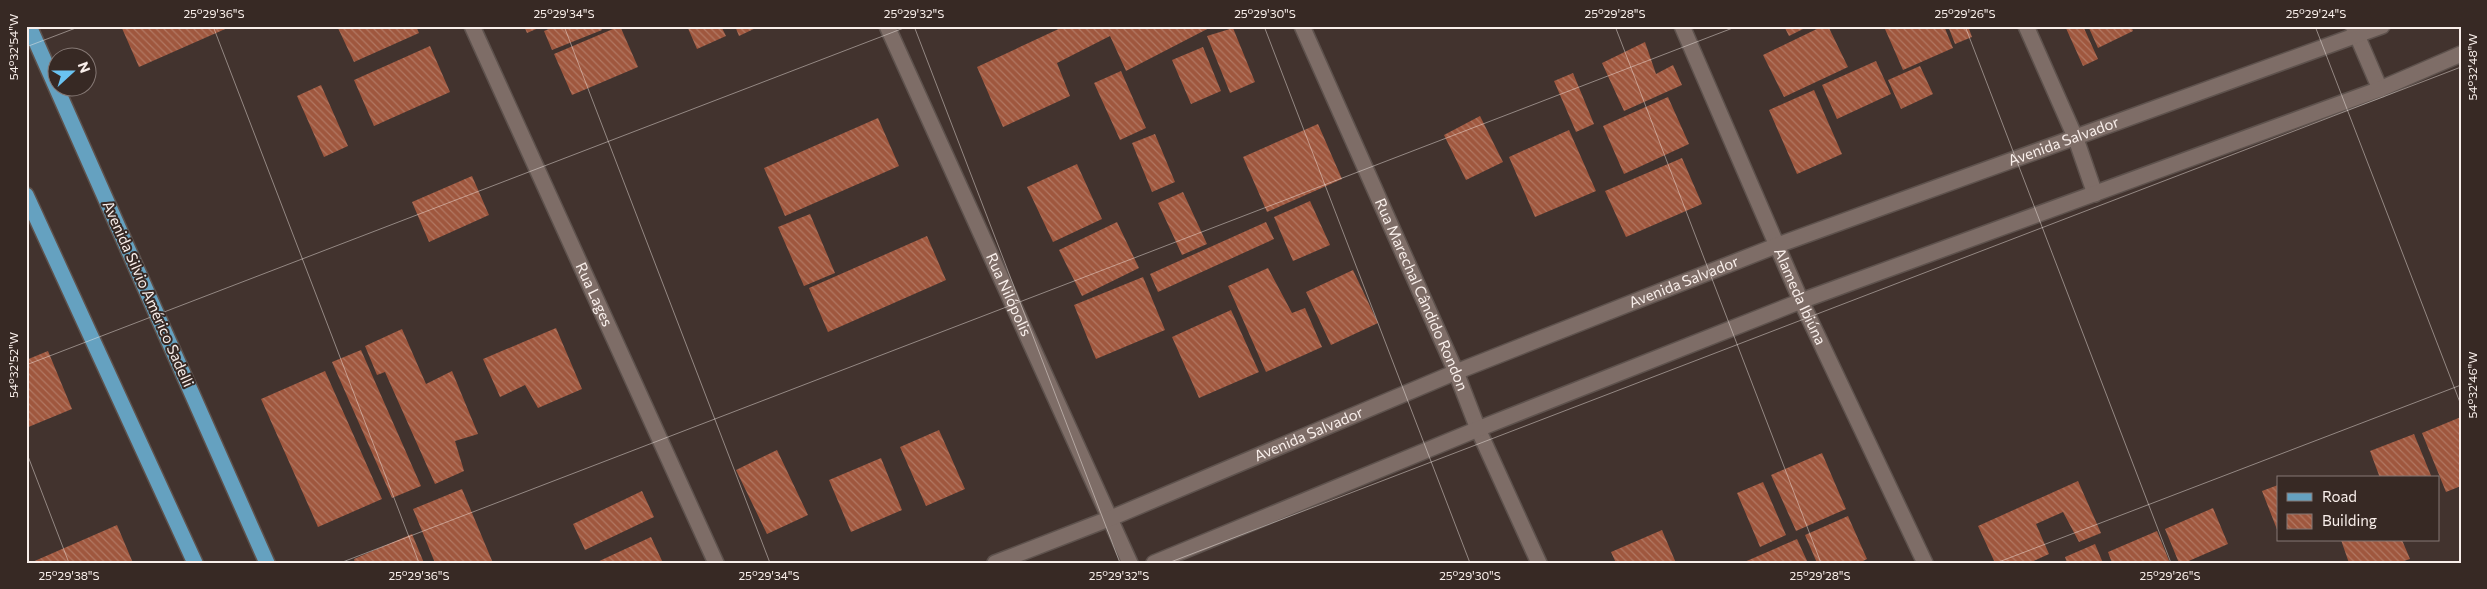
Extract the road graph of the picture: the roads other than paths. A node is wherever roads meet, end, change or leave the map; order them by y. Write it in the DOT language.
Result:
graph roads {
  1 [pos="29,26"];
  2 [pos="472,26"];
  3 [pos="887,26"];
  4 [pos="1302,26"];
  5 [pos="1682,26"];
  6 [pos="2026,26"];
  7 [pos="2382,26"];
  8 [pos="2355,32"];
  9 [pos="2461,54"];
  10 [pos="2380,89"];
  11 [pos="2076,139"];
  12 [pos="2095,194"];
  13 [pos="26,195"];
  14 [pos="1778,245"];
  15 [pos="1801,301"];
  16 [pos="1456,372"];
  17 [pos="1478,429"];
  18 [pos="1111,518"];
  19 [pos="195,563"];
  20 [pos="267,563"];
  21 [pos="716,563"];
  22 [pos="995,563"];
  23 [pos="1130,563"];
  24 [pos="1154,563"];
  25 [pos="1540,563"];
  26 [pos="1926,563"];
  1 -- 20 [label="main road, Avenida Silvio Américo Sadelli"];
  2 -- 21 [label="street, Rua Lages"];
  3 -- 18 [label="street, Rua Nilópolis"];
  4 -- 16 [label="street, Rua Marechal Cândido Rondon"];
  5 -- 14 [label="street, Alameda Ibiúna"];
  6 -- 11 [label="street"];
  7 -- 8 [label="street, Avenida Salvador"];
  8 -- 10 [label="street"];
  8 -- 11 [label="street, Avenida Salvador"];
  9 -- 10 [label="street"];
  10 -- 12 [label="street"];
  11 -- 12 [label="street"];
  11 -- 14 [label="street, Avenida Salvador"];
  12 -- 15 [label="street"];
  13 -- 19 [label="main road"];
  14 -- 15 [label="street, Alameda Ibiúna"];
  14 -- 16 [label="street, Avenida Salvador"];
  15 -- 17 [label="street"];
  15 -- 26 [label="street, Alameda Ibiúna"];
  16 -- 17 [label="street, Rua Marechal Cândido Rondon"];
  16 -- 18 [label="street, Avenida Salvador"];
  17 -- 24 [label="street"];
  17 -- 25 [label="street, Rua Marechal Cândido Rondon"];
  18 -- 22 [label="street, Avenida Salvador"];
  18 -- 23 [label="street, Rua Nilópolis"];
}
